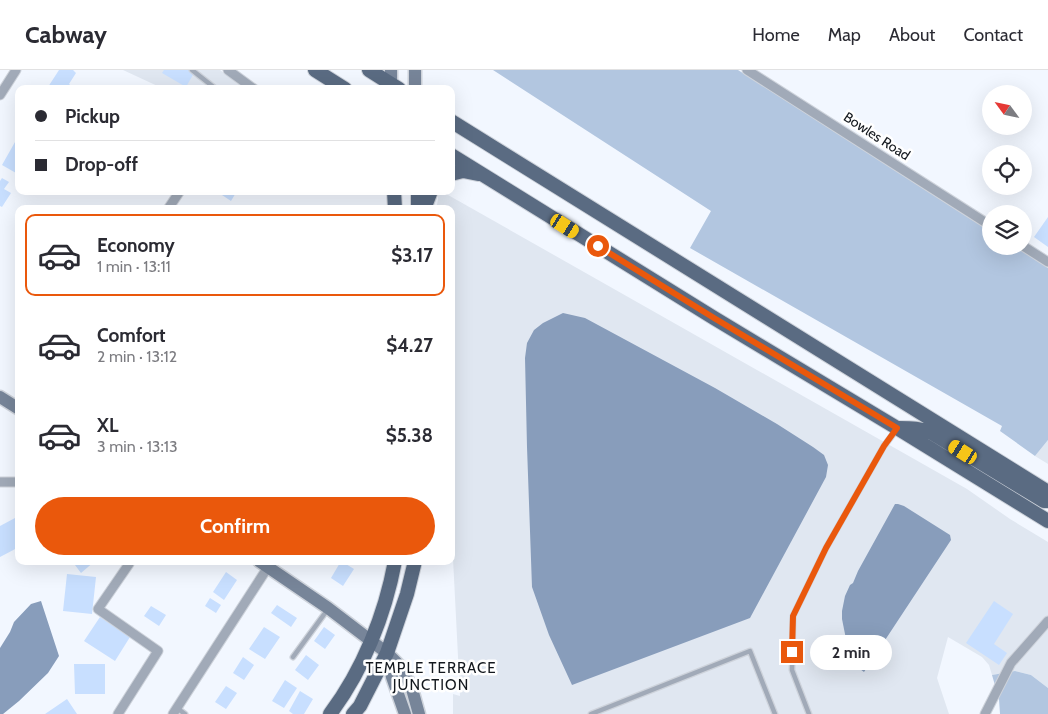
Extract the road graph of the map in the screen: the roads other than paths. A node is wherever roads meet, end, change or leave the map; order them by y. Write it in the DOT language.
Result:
graph roads {
  1 [pos="16,70"];
  2 [pos="192,70"];
  3 [pos="228,70"];
  4 [pos="315,70"];
  5 [pos="369,70"];
  6 [pos="415,70"];
  7 [pos="747,70"];
  8 [pos="393,83"];
  9 [pos="211,85"];
  10 [pos="246,85"];
  11 [pos="339,85"];
  12 [pos="415,85"];
  13 [pos="0,95"];
  14 [pos="455,123"];
  15 [pos="455,157"];
  16 [pos="455,173"];
  17 [pos="483,174"];
  18 [pos="982,220"];
  19 [pos="1032,252"];
  20 [pos="1048,262"];
  21 [pos="0,397"];
  22 [pos="15,406"];
  23 [pos="897,428"];
  24 [pos="0,482"];
  25 [pos="15,482"];
  26 [pos="1048,492"];
  27 [pos="1048,501"];
  28 [pos="1048,521"];
  29 [pos="129,565"];
  30 [pos="262,565"];
  31 [pos="264,565"];
  32 [pos="394,565"];
  33 [pos="414,565"];
  34 [pos="328,608"];
  35 [pos="1048,621"];
  36 [pos="370,641"];
  37 [pos="387,653"];
  38 [pos="293,657"];
  39 [pos="175,711"];
  40 [pos="118,714"];
  41 [pos="185,714"];
  42 [pos="330,714"];
  43 [pos="353,714"];
  44 [pos="405,714"];
  45 [pos="419,714"];
  46 [pos="591,714"];
  47 [pos="775,714"];
  48 [pos="809,714"];
  49 [pos="985,714"];
  1 -- 13 [label="street"];
  2 -- 9 [label="lane"];
  3 -- 10 [label="street"];
  4 -- 11 [label="main road"];
  5 -- 8 [label="main road"];
  6 -- 12 [label="street"];
  7 -- 18 [label="street, Bowles Road"];
  14 -- 26 [label="main road"];
  15 -- 17 [label="main road"];
  16 -- 17 [label="main road"];
  17 -- 23 [label="main road"];
  19 -- 20 [label="street"];
  21 -- 22 [label="street"];
  23 -- 27 [label="main road"];
  23 -- 28 [label="main road"];
  23 -- 48 [label="lane"];
  24 -- 25 [label="street"];
  29 -- 40 [label="street"];
  30 -- 39 [label="street"];
  31 -- 34 [label="street"];
  32 -- 36 [label="main road"];
  33 -- 37 [label="main road"];
  34 -- 36 [label="street"];
  34 -- 38 [label="lane"];
  35 -- 49 [label="street"];
  36 -- 37 [label="street"];
  36 -- 42 [label="main road"];
  37 -- 43 [label="main road"];
  37 -- 44 [label="street"];
  37 -- 45 [label="street"];
  39 -- 41 [label="lane"];
  46 -- 47 [label="lane"];
}
